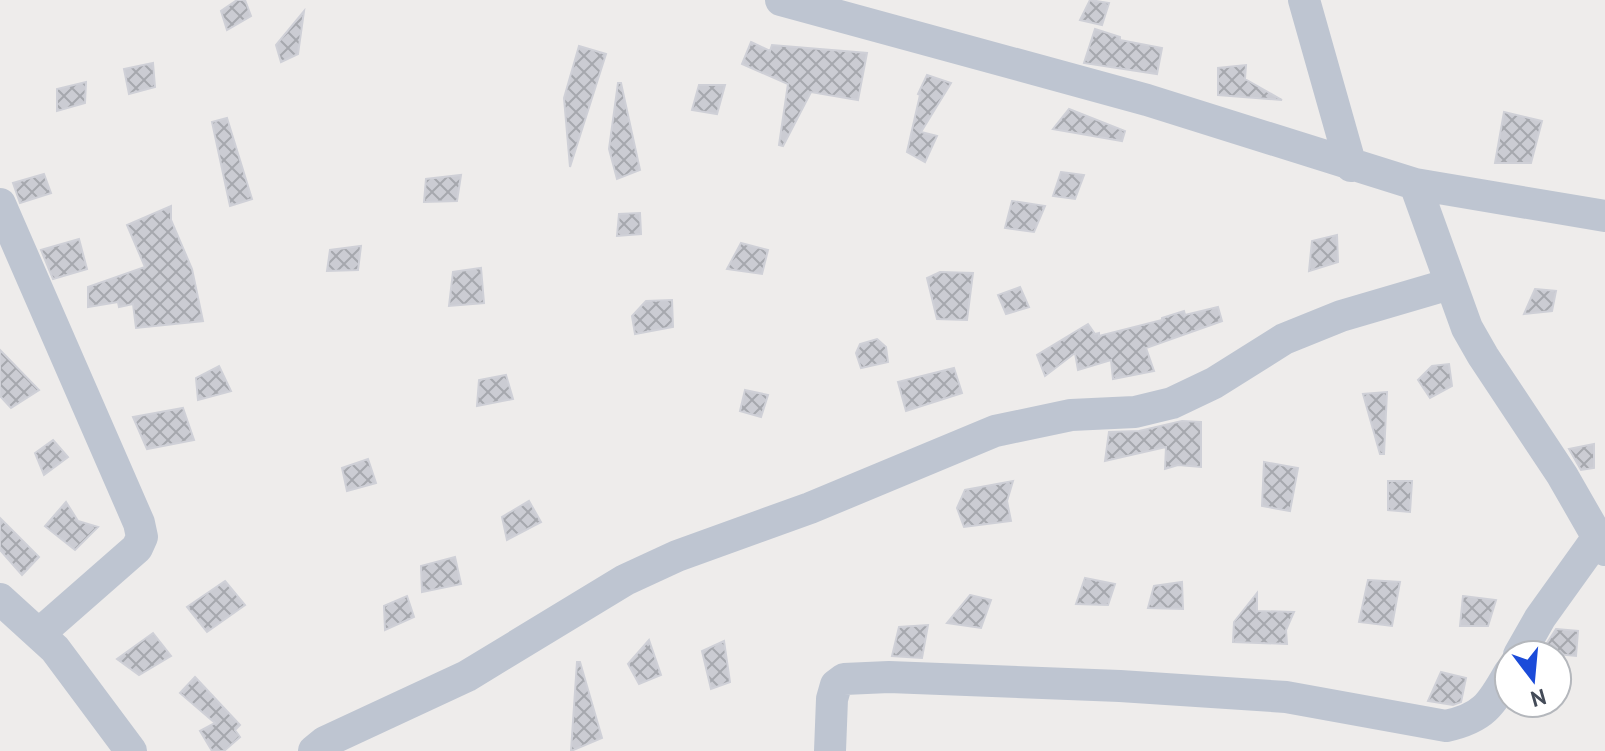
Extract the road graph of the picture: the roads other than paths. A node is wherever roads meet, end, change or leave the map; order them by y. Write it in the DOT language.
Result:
graph roads {
  1 [pos="781,0"];
  2 [pos="1304,0"];
  3 [pos="1351,166"];
  4 [pos="1415,184"];
  5 [pos="0,204"];
  6 [pos="1605,216"];
  7 [pos="1450,284"];
  8 [pos="1601,544"];
  9 [pos="0,599"];
  10 [pos="40,633"];
  11 [pos="1528,639"];
  12 [pos="1493,701"];
  13 [pos="131,751"];
  14 [pos="314,751"];
  15 [pos="830,751"];
  1 -- 3 [label="street"];
  2 -- 3 [label="street"];
  3 -- 4 [label="street"];
  4 -- 6 [label="street"];
  4 -- 7 [label="street"];
  5 -- 10 [label="street"];
  7 -- 8 [label="street"];
  7 -- 14 [label="street"];
  8 -- 11 [label="street"];
  9 -- 10 [label="street"];
  10 -- 13 [label="street"];
  12 -- 15 [label="street"];
}
